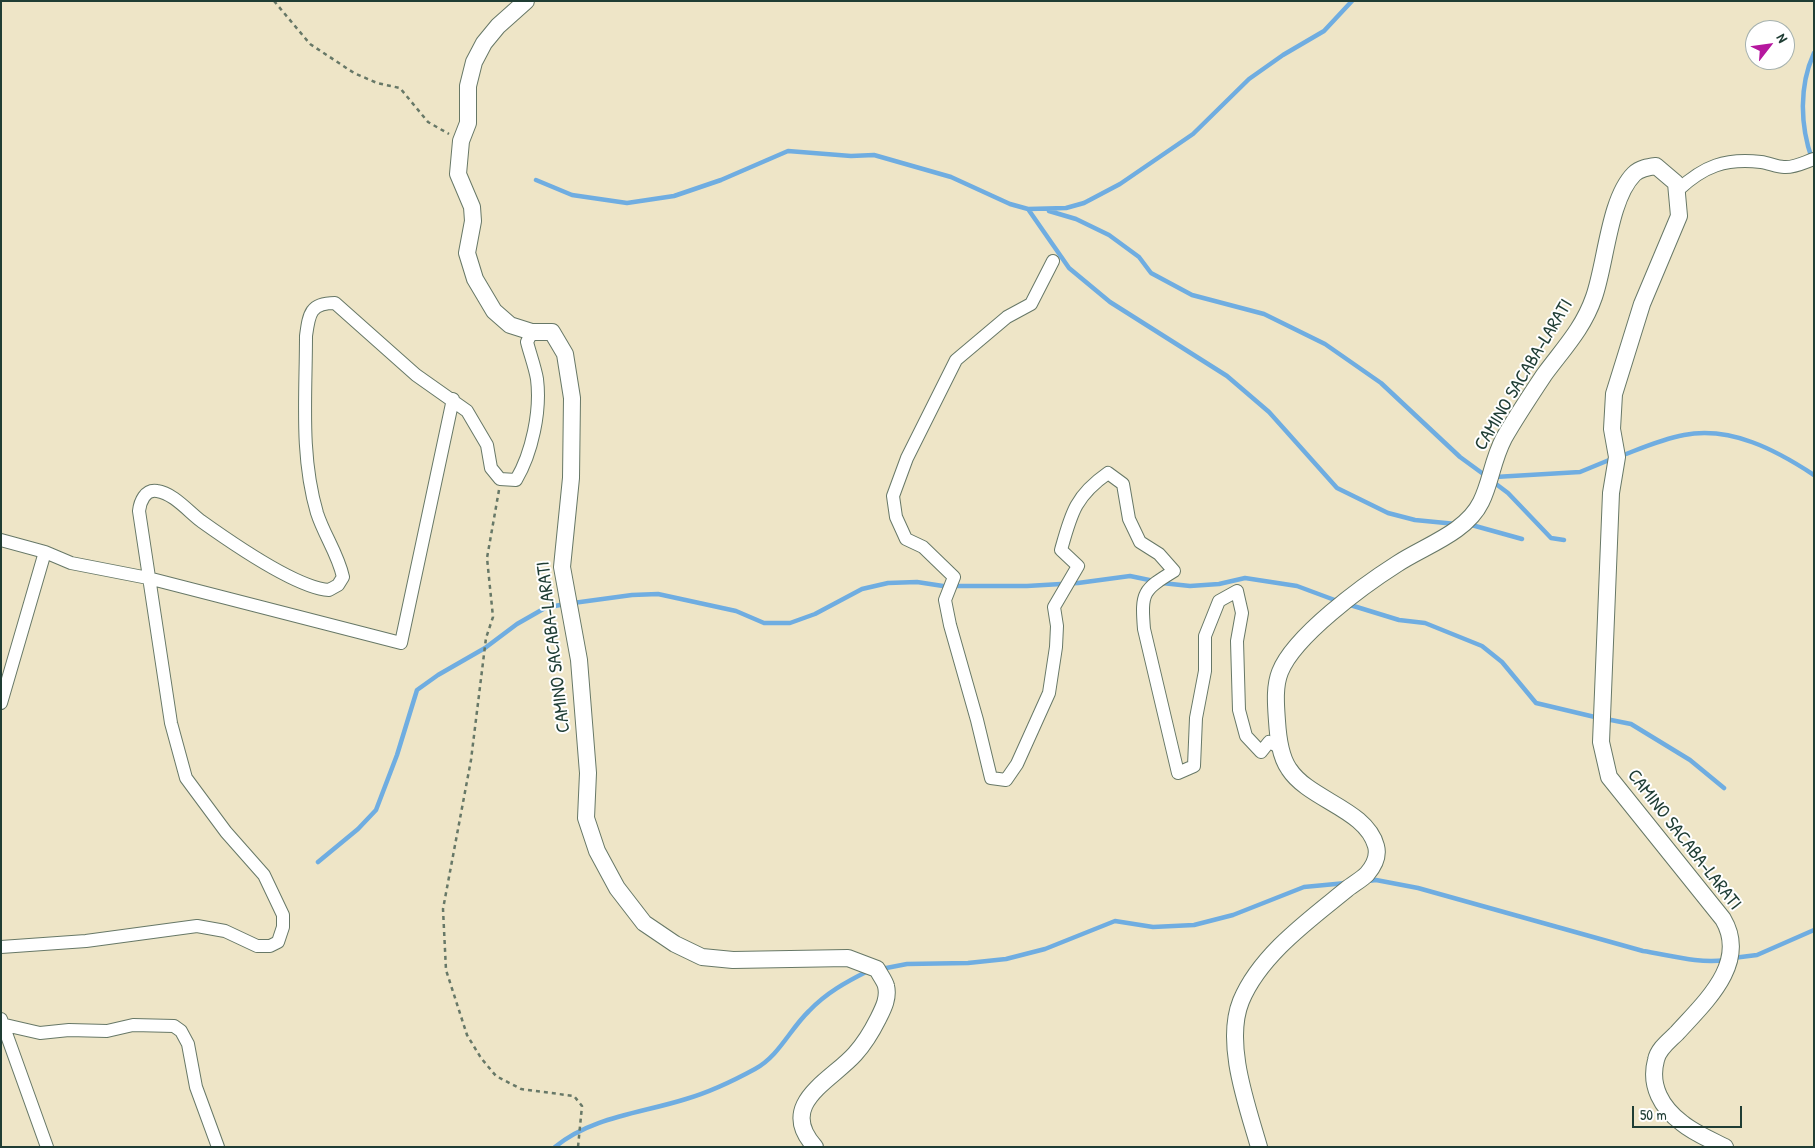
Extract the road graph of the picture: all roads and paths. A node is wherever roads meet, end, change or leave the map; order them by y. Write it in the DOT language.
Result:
graph roads {
  1 [pos="274,1"];
  2 [pos="526,1"];
  3 [pos="461,141"];
  4 [pos="1814,159"];
  5 [pos="1678,190"];
  6 [pos="1053,260"];
  7 [pos="532,332"];
  8 [pos="453,399"];
  9 [pos="500,479"];
  10 [pos="1,540"];
  11 [pos="45,552"];
  12 [pos="148,578"];
  13 [pos="1,704"];
  14 [pos="1281,748"];
  15 [pos="1,947"];
  16 [pos="2,1022"];
  17 [pos="47,1147"];
  18 [pos="218,1147"];
  19 [pos="578,1147"];
  20 [pos="815,1147"];
  21 [pos="1259,1147"];
  22 [pos="1726,1147"];
  1 -- 3 [label="path"];
  2 -- 3 [label="street, CAMINO SACABA-LARATI"];
  3 -- 7 [label="street, CAMINO SACABA-LARATI"];
  4 -- 5 [label="street"];
  5 -- 14 [label="street, CAMINO SACABA-LARATI"];
  5 -- 22 [label="street, CAMINO SACABA-LARATI"];
  6 -- 14 [label="street"];
  7 -- 9 [label="street"];
  7 -- 20 [label="street, CAMINO SACABA-LARATI"];
  8 -- 9 [label="street"];
  8 -- 12 [label="street"];
  8 -- 12 [label="street"];
  9 -- 19 [label="path"];
  10 -- 11 [label="street"];
  11 -- 12 [label="street"];
  11 -- 13 [label="street"];
  12 -- 15 [label="street"];
  14 -- 21 [label="street, CAMINO SACABA-LARATI"];
  16 -- 17 [label="street"];
  16 -- 18 [label="street"];
}
